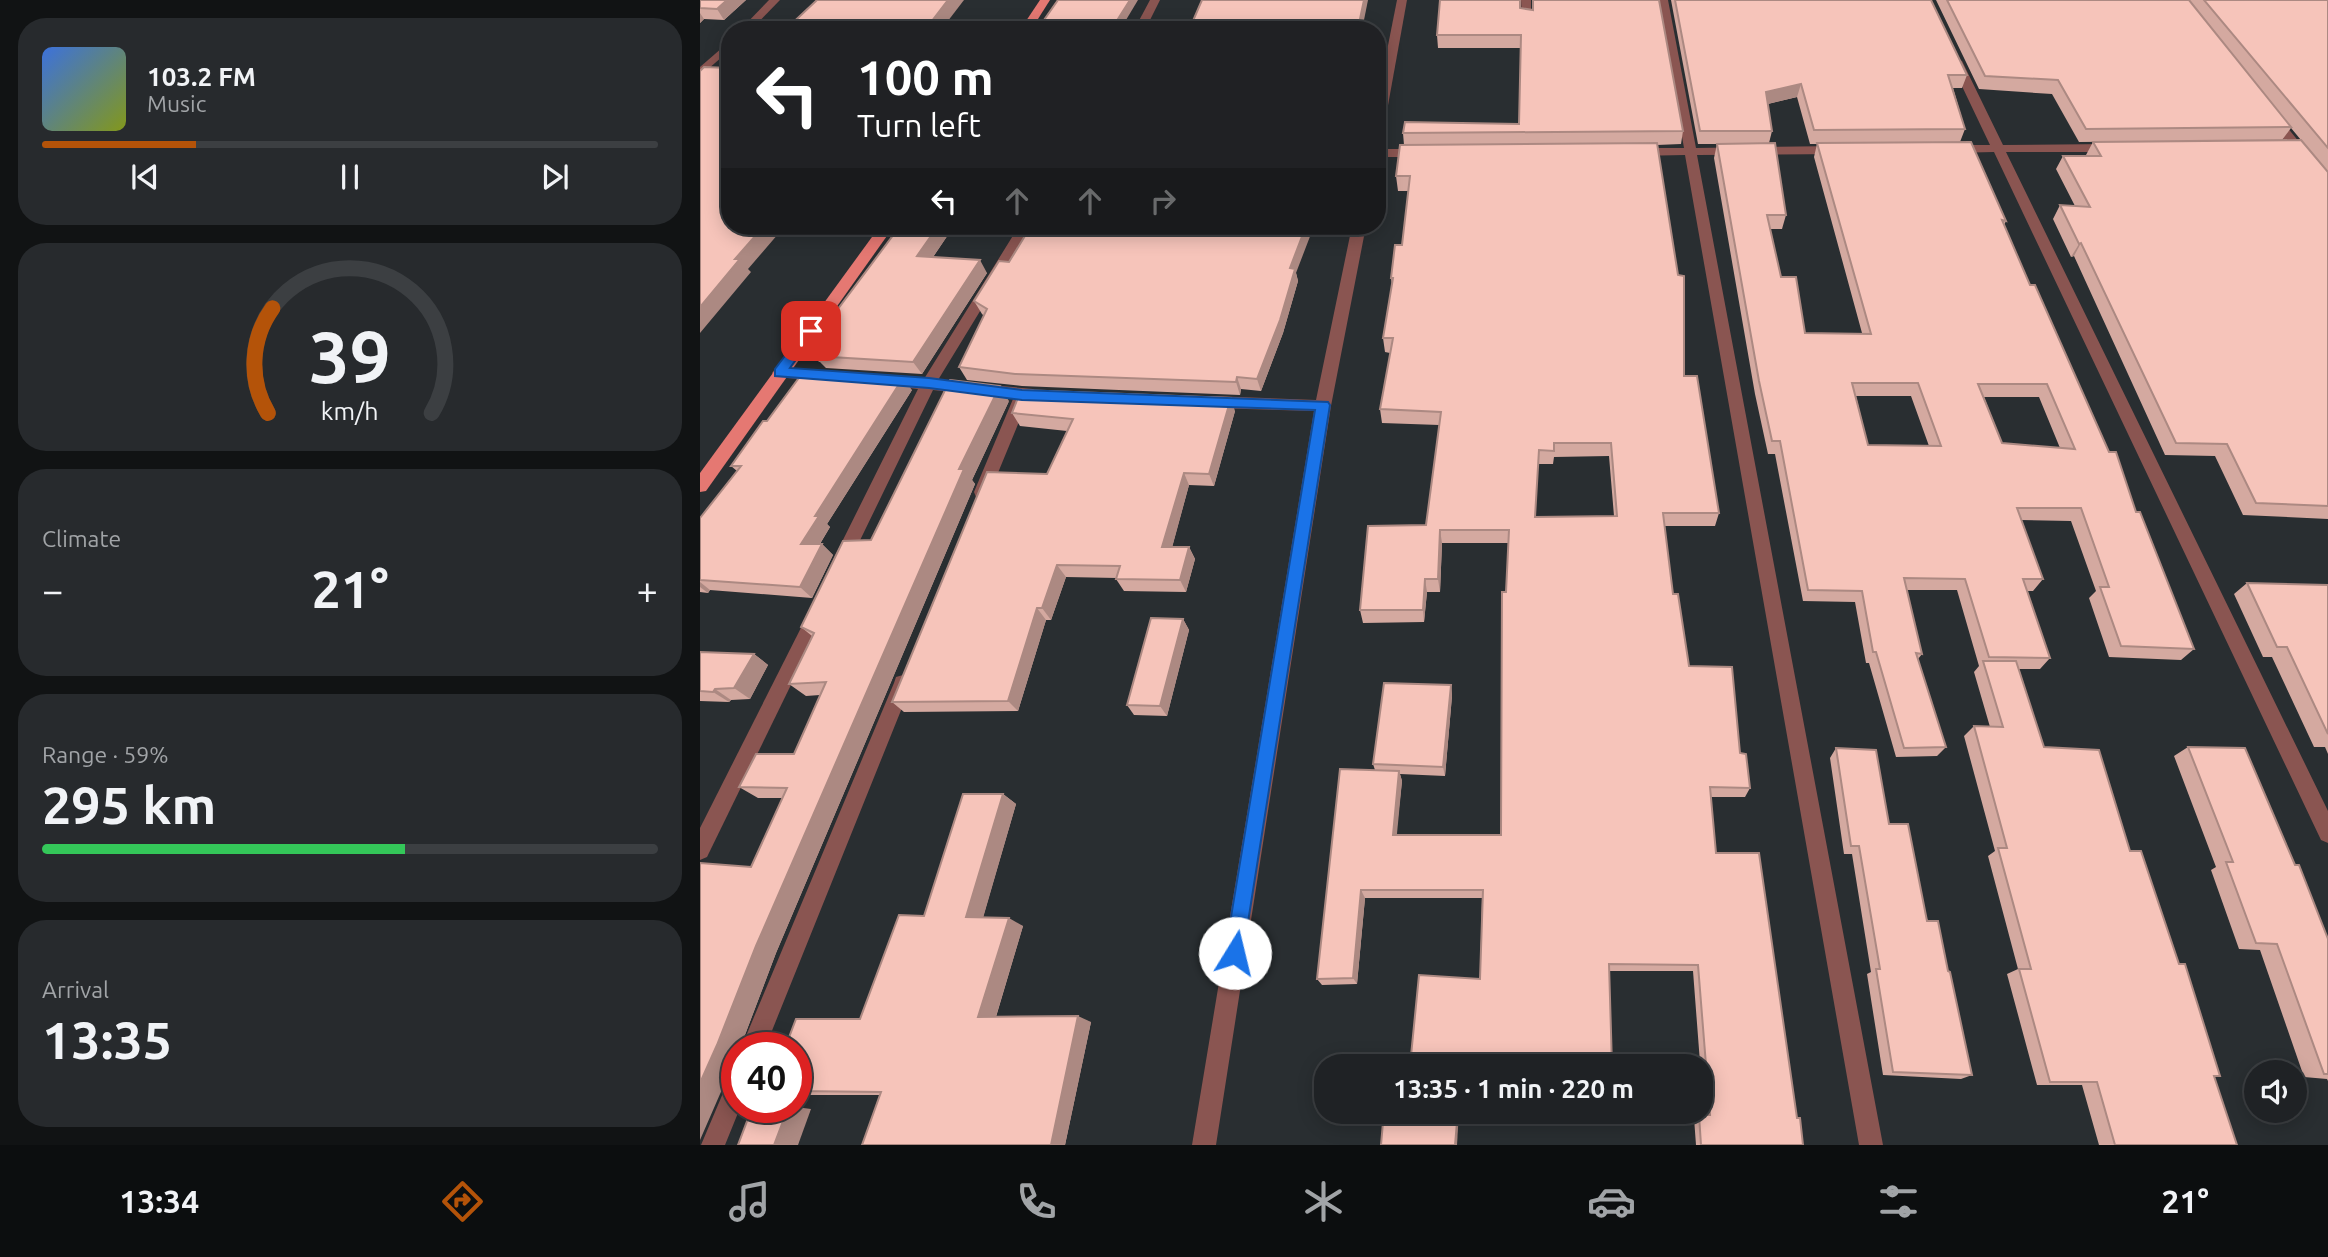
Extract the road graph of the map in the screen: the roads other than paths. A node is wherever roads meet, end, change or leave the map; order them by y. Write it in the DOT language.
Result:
graph roads {
  1 [pos="775,0"];
  2 [pos="1045,0"];
  3 [pos="1155,0"];
  4 [pos="1402,0"];
  5 [pos="1526,0"];
  6 [pos="1663,0"];
  7 [pos="1527,19"];
  8 [pos="754,21"];
  9 [pos="1031,21"];
  10 [pos="1144,21"];
  11 [pos="1951,50"];
  12 [pos="721,53"];
  13 [pos="700,74"];
  14 [pos="1386,79"];
  15 [pos="2263,105"];
  16 [pos="2120,148"];
  17 [pos="1942,149"];
  18 [pos="1997,149"];
  19 [pos="1858,150"];
  20 [pos="1690,151"];
  21 [pos="1622,152"];
  22 [pos="1386,153"];
  23 [pos="1432,153"];
  24 [pos="2328,186"];
  25 [pos="880,235"];
  26 [pos="1019,235"];
  27 [pos="1357,235"];
  28 [pos="780,373"];
  29 [pos="834,376"];
  30 [pos="862,378"];
  31 [pos="929,383"];
  32 [pos="1022,395"];
  33 [pos="1049,396"];
  34 [pos="1200,401"];
  35 [pos="1323,405"];
  36 [pos="700,486"];
  37 [pos="975,510"];
  38 [pos="911,664"];
  39 [pos="2328,833"];
  40 [pos="700,850"];
  41 [pos="760,1032"];
  42 [pos="722,1123"];
  43 [pos="713,1145"];
  44 [pos="1204,1145"];
  45 [pos="1871,1145"];
  1 -- 8 [label="street"];
  2 -- 9 [label="main road"];
  3 -- 10 [label="street"];
  4 -- 14 [label="street"];
  5 -- 7 [label="street"];
  6 -- 20 [label="street"];
  11 -- 18 [label="street"];
  12 -- 13 [label="street"];
  15 -- 24 [label="street"];
  16 -- 18 [label="street"];
  17 -- 18 [label="street"];
  18 -- 39 [label="street"];
  19 -- 20 [label="street"];
  20 -- 21 [label="street"];
  20 -- 45 [label="street"];
  22 -- 23 [label="street"];
  25 -- 28 [label="main road"];
  26 -- 31 [label="street"];
  27 -- 35 [label="street"];
  28 -- 29 [label="street"];
  28 -- 36 [label="main road"];
  30 -- 31 [label="street"];
  31 -- 32 [label="street"];
  31 -- 40 [label="street"];
  32 -- 33 [label="street"];
  32 -- 37 [label="street"];
  34 -- 35 [label="street"];
  35 -- 44 [label="street"];
  38 -- 41 [label="street"];
  42 -- 43 [label="street"];
}
